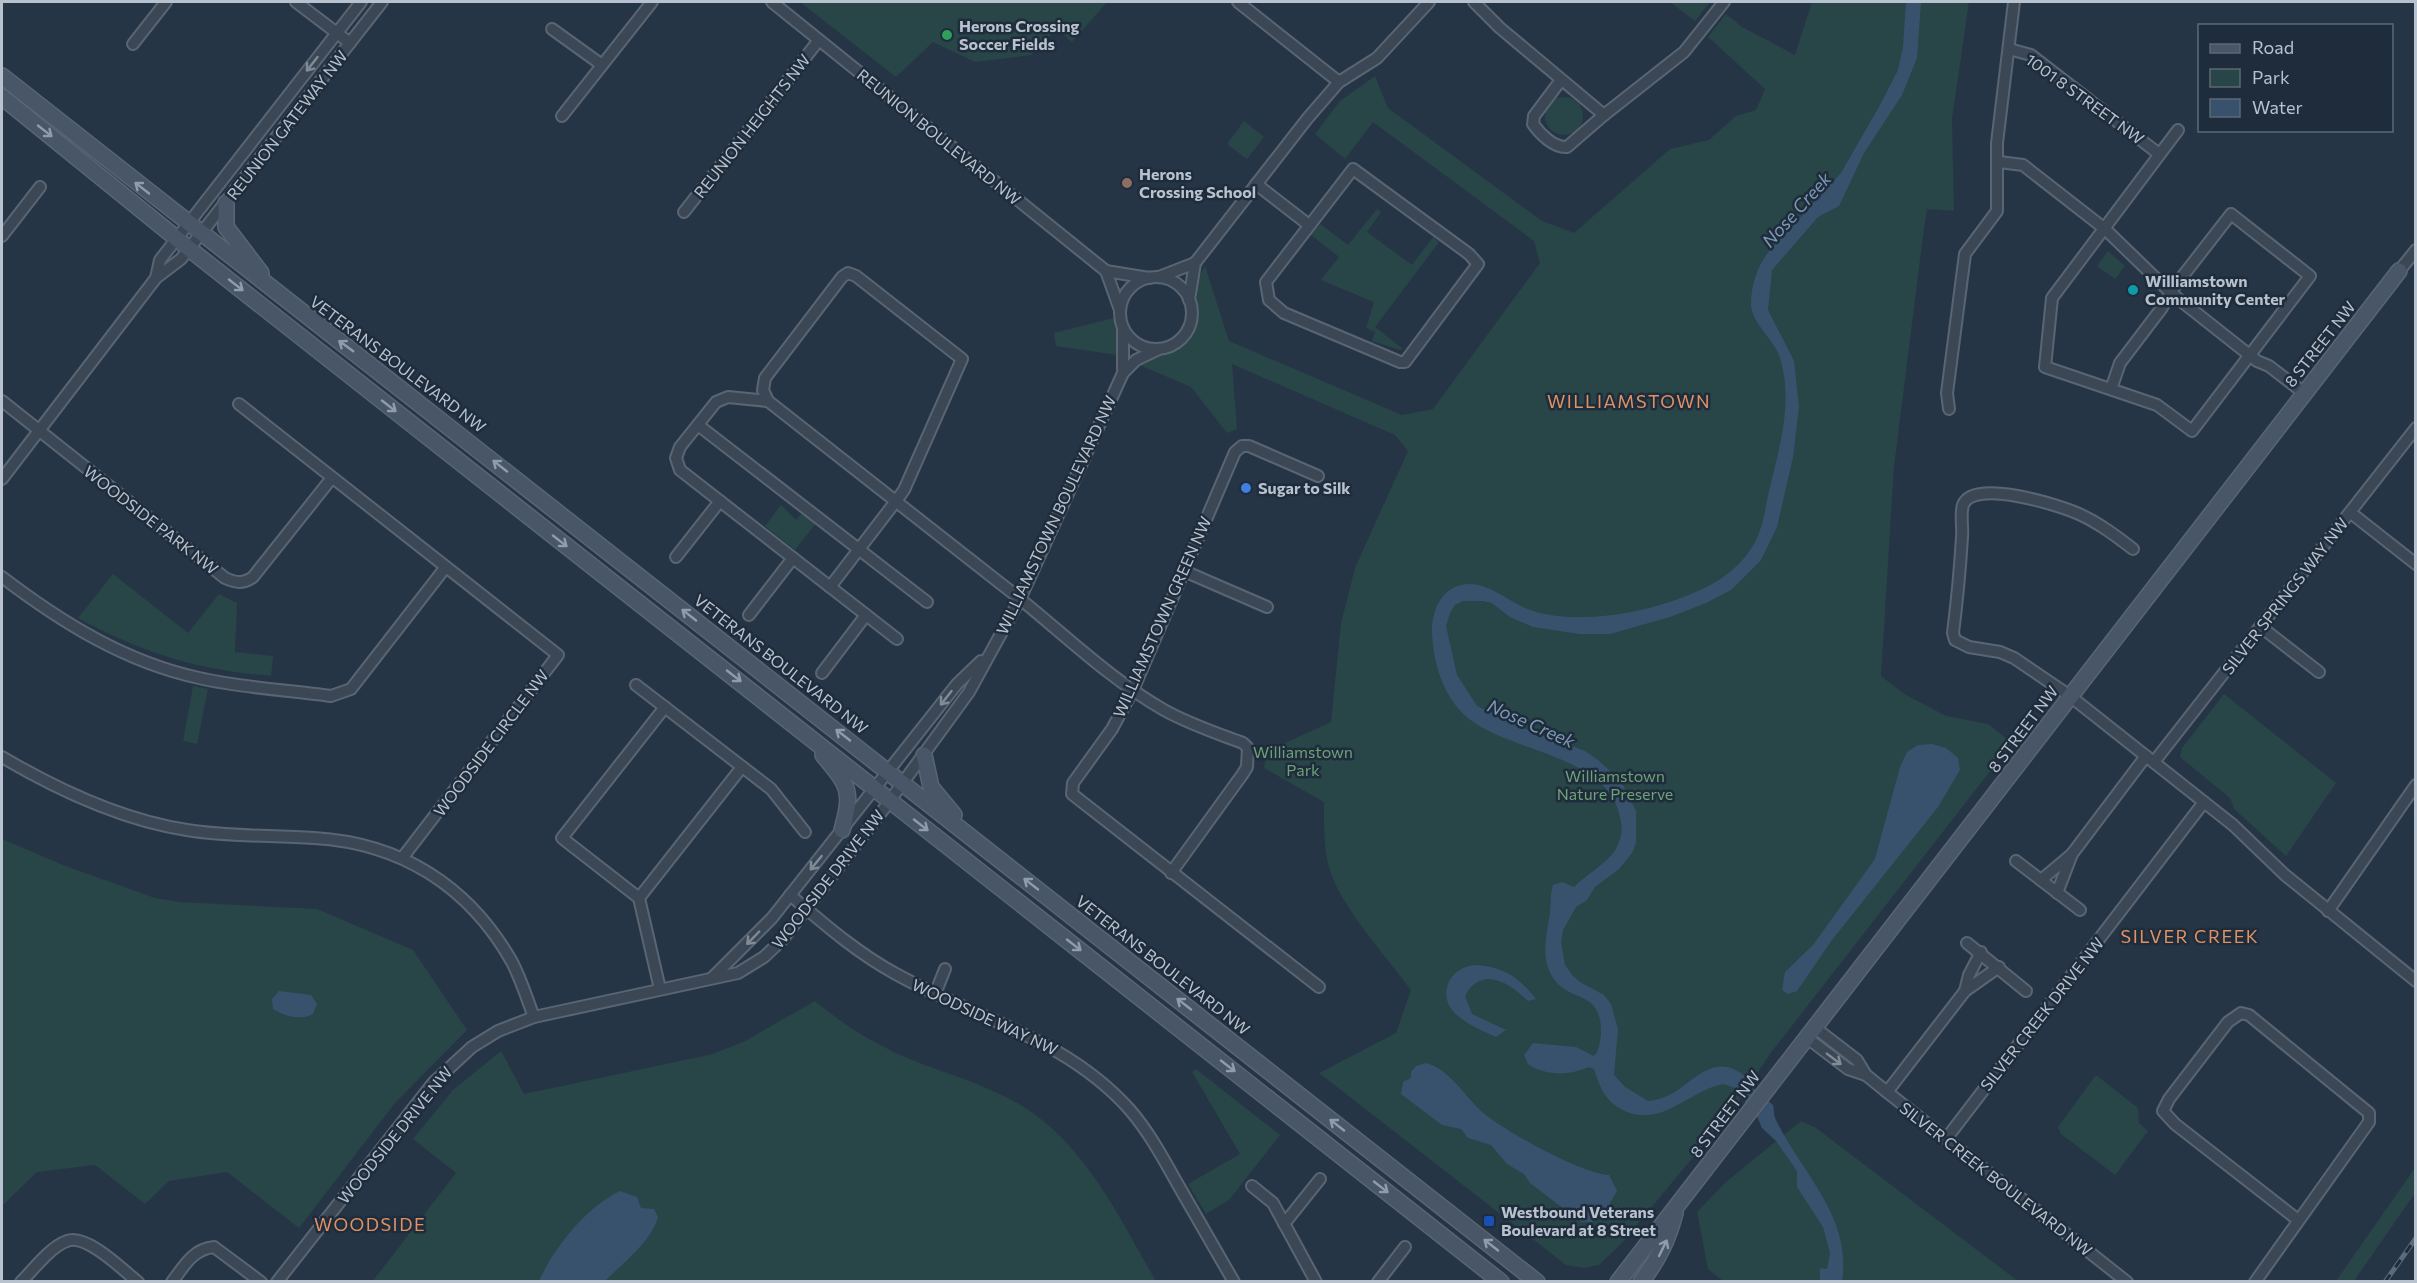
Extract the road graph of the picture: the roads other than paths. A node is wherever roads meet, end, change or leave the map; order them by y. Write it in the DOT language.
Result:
graph roads {
  1 [pos="166,2"];
  2 [pos="296,2"];
  3 [pos="361,2"];
  4 [pos="382,2"];
  5 [pos="652,2"];
  6 [pos="772,2"];
  7 [pos="1238,2"];
  8 [pos="1429,2"];
  9 [pos="1474,2"];
  10 [pos="1724,2"];
  11 [pos="2014,2"];
  12 [pos="552,29"];
  13 [pos="336,33"];
  14 [pos="819,40"];
  15 [pos="133,44"];
  16 [pos="350,44"];
  17 [pos="2009,49"];
  18 [pos="602,65"];
  19 [pos="2,76"];
  20 [pos="1561,80"];
  21 [pos="1339,82"];
  22 [pos="2,97"];
  23 [pos="1604,115"];
  24 [pos="562,116"];
  25 [pos="2178,130"];
  26 [pos="2160,154"];
  27 [pos="1999,162"];
  28 [pos="1256,184"];
  29 [pos="40,187"];
  30 [pos="226,203"];
  31 [pos="684,212"];
  32 [pos="188,224"];
  33 [pos="1309,225"];
  34 [pos="2104,229"];
  35 [pos="201,234"];
  36 [pos="2,236"];
  37 [pos="178,237"];
  38 [pos="190,248"];
  39 [pos="2415,250"];
  40 [pos="1195,263"];
  41 [pos="1106,271"];
  42 [pos="2399,271"];
  43 [pos="156,278"];
  44 [pos="1154,278"];
  45 [pos="2171,293"];
  46 [pos="1190,300"];
  47 [pos="287,303"];
  48 [pos="1120,312"];
  49 [pos="1123,326"];
  50 [pos="1159,349"];
  51 [pos="2254,358"];
  52 [pos="1123,373"];
  53 [pos="2111,389"];
  54 [pos="2302,396"];
  55 [pos="2,401"];
  56 [pos="768,401"];
  57 [pos="238,404"];
  58 [pos="1949,409"];
  59 [pos="698,425"];
  60 [pos="2415,428"];
  61 [pos="39,431"];
  62 [pos="1318,476"];
  63 [pos="2,479"];
  64 [pos="331,479"];
  65 [pos="720,501"];
  66 [pos="896,501"];
  67 [pos="2351,513"];
  68 [pos="860,549"];
  69 [pos="2133,549"];
  70 [pos="676,558"];
  71 [pos="793,558"];
  72 [pos="2415,564"];
  73 [pos="445,568"];
  74 [pos="1184,571"];
  75 [pos="2,577"];
  76 [pos="830,587"];
  77 [pos="1020,598"];
  78 [pos="927,602"];
  79 [pos="1267,606"];
  80 [pos="749,615"];
  81 [pos="866,615"];
  82 [pos="2261,627"];
  83 [pos="897,639"];
  84 [pos="986,656"];
  85 [pos="2319,672"];
  86 [pos="822,673"];
  87 [pos="636,685"];
  88 [pos="1133,690"];
  89 [pos="2070,696"];
  90 [pos="665,707"];
  91 [pos="801,730"];
  92 [pos="924,754"];
  93 [pos="2,757"];
  94 [pos="2150,759"];
  95 [pos="742,767"];
  96 [pos="889,772"];
  97 [pos="903,783"];
  98 [pos="2415,785"];
  99 [pos="875,789"];
  100 [pos="890,800"];
  101 [pos="2204,802"];
  102 [pos="842,830"];
  103 [pos="805,832"];
  104 [pos="973,838"];
  105 [pos="2072,854"];
  106 [pos="404,857"];
  107 [pos="2016,861"];
  108 [pos="1171,873"];
  109 [pos="2041,880"];
  110 [pos="2057,893"];
  111 [pos="790,895"];
  112 [pos="639,898"];
  113 [pos="807,909"];
  114 [pos="2080,910"];
  115 [pos="2328,911"];
  116 [pos="1967,943"];
  117 [pos="1981,952"];
  118 [pos="1999,967"];
  119 [pos="945,969"];
  120 [pos="712,978"];
  121 [pos="2415,981"];
  122 [pos="1319,987"];
  123 [pos="660,989"];
  124 [pos="1965,991"];
  125 [pos="2026,991"];
  126 [pos="935,994"];
  127 [pos="534,1017"];
  128 [pos="1810,1032"];
  129 [pos="1887,1092"];
  130 [pos="1946,1140"];
  131 [pos="1320,1179"];
  132 [pos="1252,1185"];
  133 [pos="1676,1210"];
  134 [pos="2298,1220"];
  135 [pos="1284,1224"];
  136 [pos="1405,1247"];
  137 [pos="1623,1276"];
  138 [pos="21,1281"];
  139 [pos="138,1281"];
  140 [pos="172,1281"];
  141 [pos="261,1281"];
  142 [pos="277,1281"];
  143 [pos="1234,1281"];
  144 [pos="1316,1281"];
  145 [pos="1378,1281"];
  146 [pos="1501,1281"];
  147 [pos="1537,1281"];
  148 [pos="1610,1281"];
  149 [pos="1641,1281"];
  150 [pos="2127,1281"];
  151 [pos="2255,1281"];
  1 -- 15 [label="street"];
  2 -- 13 [label="street"];
  3 -- 13 [label="street, REUNION GATEWAY NW"];
  4 -- 16 [label="street, REUNION GATEWAY NW"];
  5 -- 18 [label="street"];
  6 -- 14 [label="street, REUNION BOULEVARD NW"];
  7 -- 21 [label="street"];
  8 -- 21 [label="street"];
  9 -- 20 [label="street"];
  10 -- 23 [label="street"];
  11 -- 17 [label="street, 1001 8 STREET NW"];
  12 -- 18 [label="street"];
  13 -- 16 [label="street"];
  13 -- 32 [label="street, REUNION GATEWAY NW, one-way"];
  14 -- 31 [label="street, REUNION HEIGHTS NW"];
  14 -- 41 [label="street, REUNION BOULEVARD NW"];
  16 -- 30 [label="street, REUNION GATEWAY NW"];
  17 -- 26 [label="street, 1001 8 STREET NW"];
  17 -- 27 [label="street, 1001 8 STREET NW"];
  18 -- 24 [label="street"];
  32 -- 19 [label="main road, VETERANS BOULEVARD NW, one-way"];
  20 -- 23 [label="street"];
  20 -- 23 [label="street"];
  21 -- 28 [label="street"];
  22 -- 37 [label="main road, one-way"];
  25 -- 26 [label="street, 1001 8 STREET NW"];
  26 -- 34 [label="street, 1001 8 STREET NW"];
  27 -- 34 [label="street"];
  27 -- 58 [label="street, 1001 8 STREET NW"];
  28 -- 33 [label="street"];
  28 -- 40 [label="street"];
  29 -- 36 [label="street"];
  30 -- 35 [label="street, REUNION GATEWAY NW"];
  30 -- 47 [label="main road"];
  32 -- 35 [label="main road, VETERANS BOULEVARD NW"];
  32 -- 37 [label="street, REUNION GATEWAY NW"];
  33 -- 33 [label="street"];
  34 -- 45 [label="street"];
  34 -- 53 [label="street, 1001 8 STREET NW"];
  35 -- 38 [label="street, REUNION GATEWAY NW"];
  35 -- 47 [label="main road, VETERANS BOULEVARD NW"];
  37 -- 38 [label="main road"];
  37 -- 43 [label="street, REUNION GATEWAY NW"];
  38 -- 43 [label="street, REUNION GATEWAY NW"];
  38 -- 91 [label="main road, one-way"];
  39 -- 42 [label="street"];
  40 -- 44 [label="street"];
  40 -- 46 [label="street"];
  41 -- 44 [label="street, REUNION BOULEVARD NW"];
  41 -- 48 [label="street"];
  42 -- 54 [label="main road, 8 STREET NW"];
  43 -- 61 [label="street"];
  44 -- 46 [label="street"];
  44 -- 48 [label="street"];
  45 -- 51 [label="street"];
  45 -- 51 [label="street, 1001 8 STREET NW"];
  45 -- 53 [label="street, 1001 8 STREET NW"];
  46 -- 50 [label="street"];
  96 -- 47 [label="main road, VETERANS BOULEVARD NW, one-way"];
  48 -- 49 [label="street"];
  49 -- 50 [label="street"];
  49 -- 52 [label="street, WILLIAMSTOWN BOULEVARD NW"];
  50 -- 52 [label="street, WILLIAMSTOWN BOULEVARD NW"];
  51 -- 53 [label="street, 1001 8 STREET NW"];
  51 -- 54 [label="street"];
  52 -- 77 [label="street, WILLIAMSTOWN BOULEVARD NW"];
  54 -- 89 [label="main road, 8 STREET NW"];
  55 -- 61 [label="street"];
  56 -- 59 [label="street"];
  56 -- 66 [label="street"];
  56 -- 66 [label="street"];
  57 -- 64 [label="street, WOODSIDE CIRCLE NW"];
  59 -- 65 [label="street"];
  59 -- 68 [label="street"];
  60 -- 67 [label="street, SILVER SPRINGS WAY NW"];
  61 -- 63 [label="street"];
  61 -- 64 [label="street, WOODSIDE PARK NW"];
  62 -- 74 [label="street, WILLIAMSTOWN GREEN NW"];
  64 -- 73 [label="street, WOODSIDE CIRCLE NW"];
  65 -- 70 [label="street"];
  65 -- 71 [label="street"];
  66 -- 68 [label="street"];
  66 -- 77 [label="street"];
  67 -- 72 [label="street"];
  67 -- 82 [label="street, SILVER SPRINGS WAY NW"];
  68 -- 76 [label="street"];
  68 -- 78 [label="street"];
  69 -- 89 [label="street"];
  71 -- 76 [label="street"];
  71 -- 80 [label="street"];
  73 -- 75 [label="street"];
  73 -- 106 [label="street, WOODSIDE CIRCLE NW"];
  74 -- 79 [label="street"];
  74 -- 88 [label="street, WILLIAMSTOWN GREEN NW"];
  76 -- 81 [label="street"];
  77 -- 84 [label="street, WILLIAMSTOWN BOULEVARD NW"];
  77 -- 88 [label="street"];
  81 -- 83 [label="street"];
  81 -- 86 [label="street"];
  82 -- 85 [label="street"];
  82 -- 94 [label="street, SILVER SPRINGS WAY NW"];
  84 -- 92 [label="street, WILLIAMSTOWN BOULEVARD NW"];
  84 -- 96 [label="street, WILLIAMSTOWN BOULEVARD NW, one-way"];
  87 -- 90 [label="street"];
  88 -- 108 [label="street, WILLIAMSTOWN GREEN NW"];
  88 -- 108 [label="street"];
  89 -- 94 [label="street"];
  89 -- 128 [label="main road, 8 STREET NW"];
  90 -- 95 [label="street"];
  90 -- 112 [label="street"];
  91 -- 99 [label="main road"];
  91 -- 102 [label="main road"];
  92 -- 97 [label="street, WILLIAMSTOWN BOULEVARD NW"];
  92 -- 104 [label="main road"];
  93 -- 106 [label="street"];
  94 -- 101 [label="street"];
  94 -- 105 [label="street, SILVER SPRINGS WAY NW"];
  95 -- 103 [label="street"];
  95 -- 112 [label="street"];
  96 -- 97 [label="main road, VETERANS BOULEVARD NW"];
  96 -- 99 [label="street, WOODSIDE DRIVE NW"];
  97 -- 100 [label="street, WOODSIDE DRIVE NW"];
  97 -- 104 [label="main road, VETERANS BOULEVARD NW"];
  98 -- 115 [label="street"];
  99 -- 100 [label="main road"];
  99 -- 102 [label="street, WOODSIDE DRIVE NW"];
  100 -- 113 [label="street, WOODSIDE DRIVE NW"];
  100 -- 146 [label="main road, one-way"];
  101 -- 115 [label="street"];
  101 -- 130 [label="street, SILVER CREEK DRIVE NW"];
  102 -- 111 [label="street, WOODSIDE DRIVE NW, one-way"];
  147 -- 104 [label="main road, VETERANS BOULEVARD NW, one-way"];
  105 -- 109 [label="street, SILVER SPRINGS WAY NW"];
  105 -- 110 [label="street, SILVER SPRINGS WAY NW"];
  106 -- 127 [label="street"];
  107 -- 109 [label="street"];
  108 -- 122 [label="street, WILLIAMSTOWN GREEN NW"];
  109 -- 110 [label="street"];
  110 -- 114 [label="street"];
  111 -- 113 [label="street, WOODSIDE WAY NW"];
  111 -- 120 [label="street, WOODSIDE DRIVE NW, one-way"];
  112 -- 123 [label="street"];
  113 -- 120 [label="street, WOODSIDE DRIVE NW"];
  113 -- 126 [label="street, WOODSIDE WAY NW"];
  115 -- 121 [label="street"];
  116 -- 117 [label="street"];
  117 -- 118 [label="street"];
  117 -- 124 [label="street"];
  118 -- 124 [label="street"];
  118 -- 125 [label="street"];
  119 -- 126 [label="street"];
  120 -- 123 [label="street, WOODSIDE DRIVE NW"];
  123 -- 127 [label="street, WOODSIDE DRIVE NW"];
  124 -- 129 [label="street"];
  126 -- 143 [label="street, WOODSIDE WAY NW"];
  127 -- 142 [label="street, WOODSIDE DRIVE NW"];
  128 -- 129 [label="street, SILVER CREEK BOULEVARD NW"];
  128 -- 133 [label="main road, 8 STREET NW"];
  129 -- 130 [label="street, SILVER CREEK BOULEVARD NW"];
  130 -- 150 [label="street, SILVER CREEK BOULEVARD NW"];
  131 -- 135 [label="street"];
  132 -- 135 [label="street"];
  133 -- 137 [label="main road, 8 STREET NW"];
  149 -- 133 [label="main road, 8 STREET NW, one-way"];
  134 -- 134 [label="street"];
  134 -- 151 [label="street"];
  135 -- 144 [label="street"];
  136 -- 145 [label="street"];
  137 -- 148 [label="main road, 8 STREET NW"];
  138 -- 139 [label="street"];
  140 -- 141 [label="street"];
}
